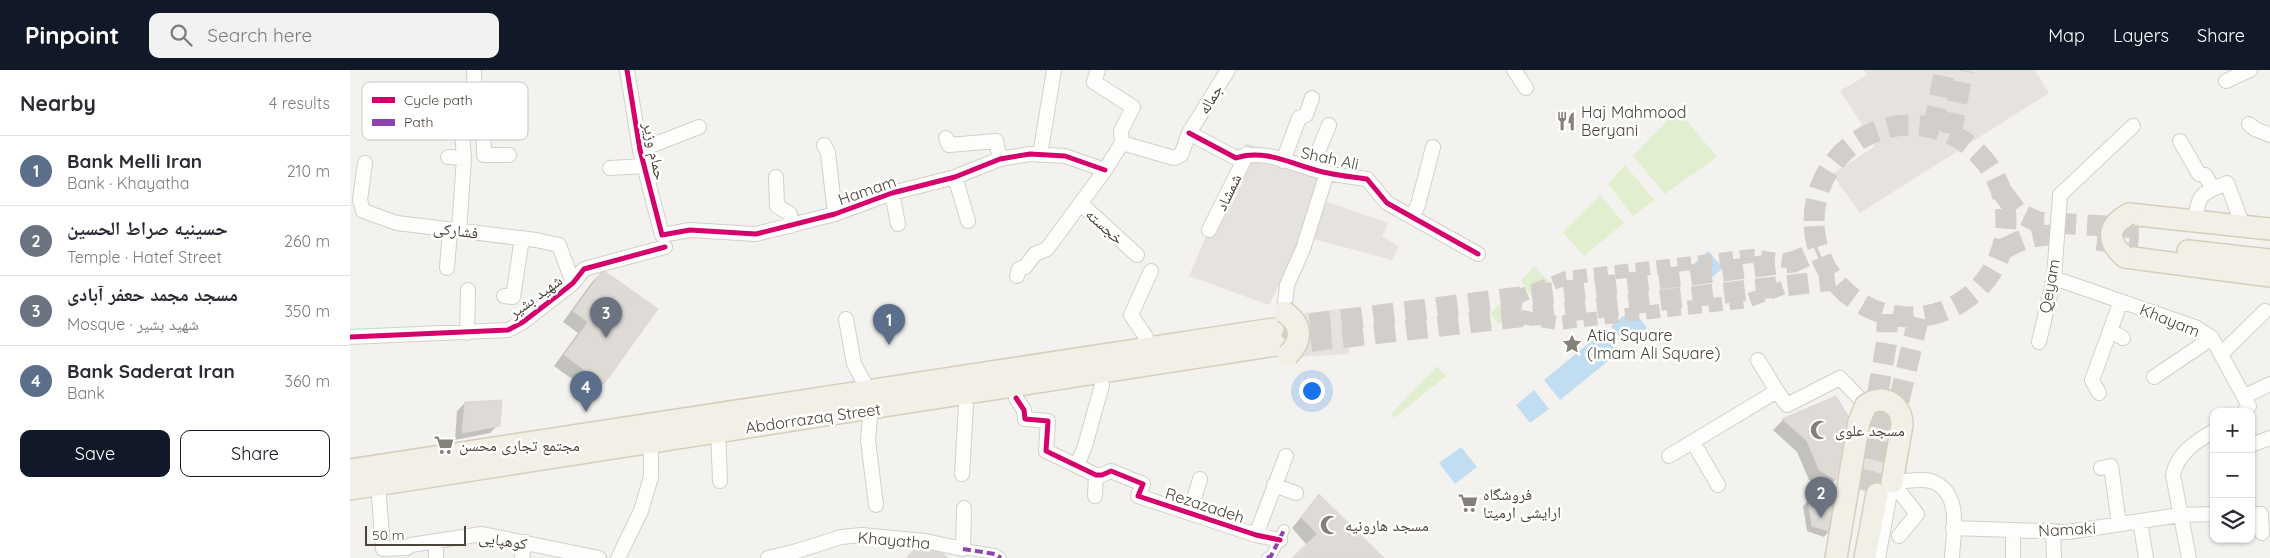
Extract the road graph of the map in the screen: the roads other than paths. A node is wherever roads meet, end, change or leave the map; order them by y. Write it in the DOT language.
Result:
graph roads {
  1 [pos="627,70"];
  2 [pos="1054,70"];
  3 [pos="1098,70"];
  4 [pos="1228,70"];
  5 [pos="1514,70"];
  6 [pos="2250,70"];
  7 [pos="2226,81"];
  8 [pos="1526,88"];
  9 [pos="1312,98"];
  10 [pos="2249,124"];
  11 [pos="1329,125"];
  12 [pos="2133,126"];
  13 [pos="699,127"];
  14 [pos="1189,134"];
  15 [pos="2270,135"];
  16 [pos="946,138"];
  17 [pos="463,140"];
  18 [pos="484,140"];
  19 [pos="2180,141"];
  20 [pos="1122,143"];
  21 [pos="824,145"];
  22 [pos="1433,147"];
  23 [pos="640,150"];
  24 [pos="1247,154"];
  25 [pos="508,155"];
  26 [pos="1040,155"];
  27 [pos="448,157"];
  28 [pos="464,158"];
  29 [pos="1000,159"];
  30 [pos="1283,160"];
  31 [pos="365,162"];
  32 [pos="644,166"];
  33 [pos="610,168"];
  34 [pos="1311,169"];
  35 [pos="1105,170"];
  36 [pos="1327,173"];
  37 [pos="776,176"];
  38 [pos="955,177"];
  39 [pos="2212,189"];
  40 [pos="892,193"];
  41 [pos="355,200"];
  42 [pos="1080,204"];
  43 [pos="835,214"];
  44 [pos="1412,217"];
  45 [pos="968,221"];
  46 [pos="2195,221"];
  47 [pos="898,224"];
  48 [pos="791,226"];
  49 [pos="2243,226"];
  50 [pos="2270,229"];
  51 [pos="455,230"];
  52 [pos="1209,230"];
  53 [pos="2133,236"];
  54 [pos="522,238"];
  55 [pos="664,241"];
  56 [pos="2270,242"];
  57 [pos="1478,254"];
  58 [pos="1137,255"];
  59 [pos="2270,260"];
  60 [pos="448,268"];
  61 [pos="1017,276"];
  62 [pos="2270,276"];
  63 [pos="1148,277"];
  64 [pos="2054,278"];
  65 [pos="573,283"];
  66 [pos="468,290"];
  67 [pos="504,296"];
  68 [pos="2121,301"];
  69 [pos="2265,311"];
  70 [pos="846,319"];
  71 [pos="2110,330"];
  72 [pos="466,333"];
  73 [pos="1280,335"];
  74 [pos="350,336"];
  75 [pos="1146,337"];
  76 [pos="2123,338"];
  77 [pos="2212,338"];
  78 [pos="2039,342"];
  79 [pos="2220,354"];
  80 [pos="1758,360"];
  81 [pos="2154,377"];
  82 [pos="2270,384"];
  83 [pos="1102,385"];
  84 [pos="1777,392"];
  85 [pos="2099,393"];
  86 [pos="1016,398"];
  87 [pos="859,403"];
  88 [pos="2246,405"];
  89 [pos="966,406"];
  90 [pos="1862,414"];
  91 [pos="718,432"];
  92 [pos="2210,434"];
  93 [pos="2270,438"];
  94 [pos="1693,442"];
  95 [pos="651,443"];
  96 [pos="2255,444"];
  97 [pos="1286,456"];
  98 [pos="1669,456"];
  99 [pos="1077,466"];
  100 [pos="2100,468"];
  101 [pos="350,470"];
  102 [pos="962,474"];
  103 [pos="1096,475"];
  104 [pos="1200,479"];
  105 [pos="720,481"];
  106 [pos="378,484"];
  107 [pos="1274,485"];
  108 [pos="1718,485"];
  109 [pos="350,489"];
  110 [pos="1877,489"];
  111 [pos="1296,493"];
  112 [pos="1095,496"];
  113 [pos="876,505"];
  114 [pos="964,508"];
  115 [pos="1194,514"];
  116 [pos="2210,514"];
  117 [pos="2255,514"];
  118 [pos="2180,515"];
  119 [pos="2140,521"];
  120 [pos="2119,524"];
  121 [pos="1953,528"];
  122 [pos="2013,531"];
  123 [pos="2053,531"];
  124 [pos="2262,533"];
  125 [pos="1256,535"];
  126 [pos="1282,535"];
  127 [pos="1899,536"];
  128 [pos="436,541"];
  129 [pos="525,542"];
  130 [pos="963,549"];
  131 [pos="1270,557"];
  132 [pos="436,558"];
  133 [pos="522,558"];
  134 [pos="599,558"];
  135 [pos="618,558"];
  136 [pos="768,558"];
  137 [pos="1001,558"];
  138 [pos="1836,558"];
  139 [pos="1848,558"];
  140 [pos="1865,558"];
  141 [pos="1878,558"];
  142 [pos="1952,558"];
  143 [pos="2013,558"];
  144 [pos="2054,558"];
  145 [pos="2146,558"];
  146 [pos="2189,558"];
  1 -- 23 [label="street, حمام وزیر"];
  2 -- 26 [label="street"];
  3 -- 20 [label="street"];
  4 -- 14 [label="street, جماله"];
  5 -- 8 [label="street"];
  6 -- 7 [label="street"];
  9 -- 30 [label="street"];
  10 -- 15 [label="street"];
  11 -- 34 [label="street"];
  12 -- 64 [label="street, Qeyam"];
  13 -- 23 [label="street"];
  14 -- 20 [label="street, جماله"];
  14 -- 24 [label="street, Shah Ali"];
  16 -- 29 [label="street"];
  17 -- 28 [label="street"];
  18 -- 25 [label="street"];
  19 -- 39 [label="street"];
  20 -- 35 [label="street"];
  21 -- 43 [label="street"];
  22 -- 44 [label="street"];
  23 -- 32 [label="street, حمام وزیر"];
  24 -- 30 [label="street, Shah Ali"];
  24 -- 52 [label="street, شمشاد"];
  26 -- 29 [label="street, Hamam"];
  26 -- 35 [label="street, Hamam"];
  27 -- 28 [label="street"];
  28 -- 51 [label="street"];
  29 -- 38 [label="street, Hamam"];
  30 -- 34 [label="street, Shah Ali"];
  31 -- 41 [label="street, فشارکی"];
  32 -- 33 [label="street"];
  32 -- 55 [label="street, حمام وزیر"];
  34 -- 36 [label="street, Shah Ali"];
  35 -- 42 [label="street"];
  36 -- 44 [label="street, Shah Ali"];
  36 -- 73 [label="street"];
  37 -- 48 [label="street"];
  38 -- 40 [label="street, Hamam"];
  38 -- 45 [label="street"];
  39 -- 46 [label="street"];
  39 -- 49 [label="street"];
  40 -- 43 [label="street, Hamam"];
  40 -- 47 [label="street"];
  41 -- 51 [label="street, فشارکی"];
  42 -- 58 [label="street, خجسته"];
  42 -- 61 [label="street, خجسته"];
  43 -- 48 [label="street, Hamam"];
  44 -- 57 [label="street, Shah Ali"];
  46 -- 49 [label="main road"];
  46 -- 53 [label="main road"];
  48 -- 55 [label="street, Hamam"];
  49 -- 50 [label="main road"];
  51 -- 54 [label="street, فشارکی"];
  51 -- 60 [label="street"];
  53 -- 56 [label="main road"];
  53 -- 59 [label="main road"];
  53 -- 62 [label="main road"];
  54 -- 65 [label="street, فشارکی"];
  54 -- 67 [label="street"];
  55 -- 65 [label="street, شهید بشیر"];
  63 -- 75 [label="street"];
  64 -- 68 [label="street, Khayam"];
  64 -- 78 [label="street, Qeyam"];
  65 -- 72 [label="street, شهید بشیر"];
  66 -- 72 [label="street"];
  68 -- 71 [label="street"];
  68 -- 77 [label="street, Khayam"];
  69 -- 79 [label="street"];
  70 -- 87 [label="street"];
  71 -- 76 [label="street"];
  71 -- 85 [label="street"];
  72 -- 74 [label="street, شهید بشیر"];
  73 -- 75 [label="main road"];
  73 -- 83 [label="main road"];
  73 -- 87 [label="main road, Abdorrazaq Street"];
  75 -- 87 [label="main road"];
  77 -- 79 [label="street, Khayam"];
  77 -- 81 [label="street"];
  79 -- 88 [label="street, Khayam"];
  80 -- 84 [label="street"];
  82 -- 88 [label="street"];
  83 -- 86 [label="main road"];
  83 -- 99 [label="street"];
  84 -- 90 [label="street"];
  84 -- 94 [label="street"];
  86 -- 89 [label="main road"];
  86 -- 99 [label="street, Rezazadeh"];
  87 -- 89 [label="main road"];
  87 -- 91 [label="main road, Abdorrazaq Street"];
  87 -- 101 [label="main road, Abdorrazaq Street"];
  87 -- 113 [label="street, Khayatha"];
  89 -- 102 [label="street"];
  90 -- 110 [label="main road, bridge"];
  90 -- 138 [label="main road"];
  91 -- 95 [label="main road, Abdorrazaq Street"];
  91 -- 105 [label="street"];
  92 -- 118 [label="street"];
  93 -- 96 [label="street"];
  94 -- 98 [label="street"];
  94 -- 108 [label="street"];
  95 -- 106 [label="main road, Abdorrazaq Street"];
  95 -- 135 [label="street"];
  97 -- 107 [label="street"];
  99 -- 103 [label="street, Rezazadeh"];
  100 -- 120 [label="street"];
  103 -- 112 [label="street"];
  103 -- 115 [label="street, Rezazadeh"];
  104 -- 115 [label="street"];
  106 -- 109 [label="main road, Abdorrazaq Street"];
  106 -- 128 [label="street, کوهپایی"];
  107 -- 111 [label="street"];
  107 -- 125 [label="street"];
  110 -- 121 [label="street"];
  110 -- 127 [label="street"];
  110 -- 139 [label="main road"];
  110 -- 140 [label="main road"];
  110 -- 141 [label="street"];
  114 -- 130 [label="street"];
  115 -- 125 [label="street, Rezazadeh"];
  116 -- 118 [label="street, Namaki"];
  117 -- 124 [label="street"];
  118 -- 119 [label="street, Namaki"];
  118 -- 146 [label="street"];
  119 -- 120 [label="street, Namaki"];
  119 -- 145 [label="street"];
  120 -- 123 [label="street, Namaki"];
  121 -- 122 [label="street, Namaki"];
  121 -- 142 [label="street"];
  122 -- 123 [label="street, Namaki"];
  122 -- 143 [label="street"];
  123 -- 144 [label="street"];
  125 -- 126 [label="street, Rezazadeh"];
  126 -- 131 [label="street"];
  128 -- 129 [label="street, کوهپایی"];
  128 -- 132 [label="street"];
  129 -- 133 [label="street"];
  129 -- 134 [label="street, کوهپایی"];
  130 -- 136 [label="street, Khayatha"];
  130 -- 137 [label="street"];
}
